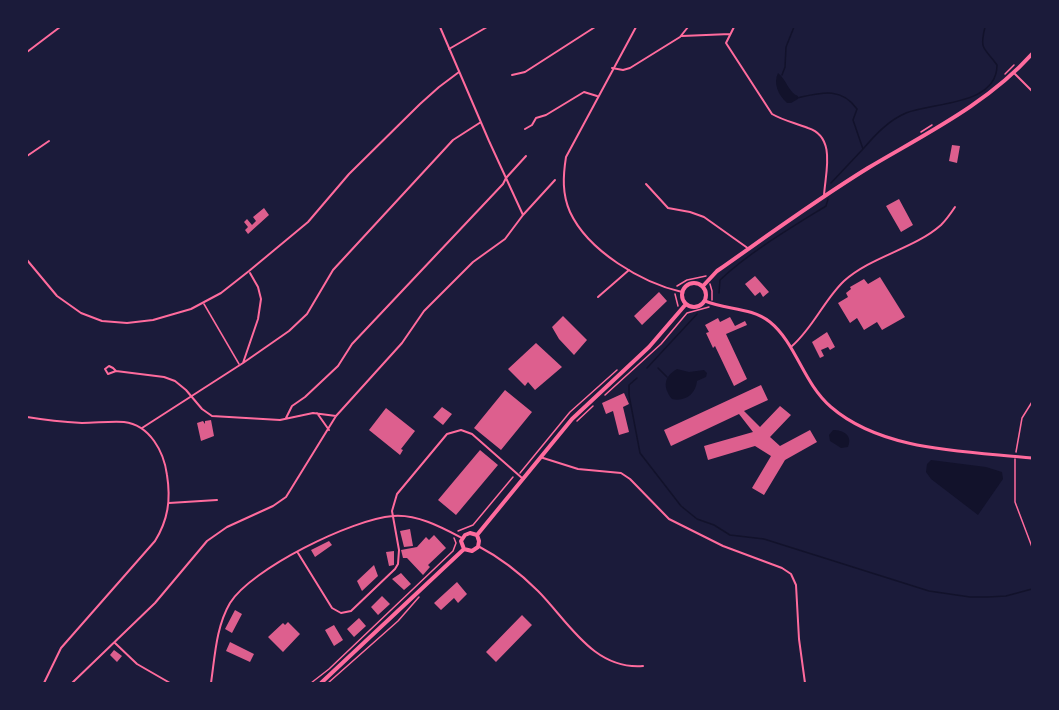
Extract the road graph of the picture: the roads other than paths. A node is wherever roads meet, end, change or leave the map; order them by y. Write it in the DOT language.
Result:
graph roads {
  1 [pos="60,27"];
  2 [pos="440,27"];
  3 [pos="487,27"];
  4 [pos="595,27"];
  5 [pos="636,27"];
  6 [pos="688,27"];
  7 [pos="734,27"];
  8 [pos="730,34"];
  9 [pos="680,37"];
  10 [pos="449,49"];
  11 [pos="27,52"];
  12 [pos="1032,54"];
  13 [pos="612,68"];
  14 [pos="1012,71"];
  15 [pos="459,72"];
  16 [pos="512,75"];
  17 [pos="1032,91"];
  18 [pos="597,96"];
  19 [pos="481,122"];
  20 [pos="525,129"];
  21 [pos="49,141"];
  22 [pos="27,156"];
  23 [pos="526,156"];
  24 [pos="506,178"];
  25 [pos="555,180"];
  26 [pos="646,184"];
  27 [pos="824,197"];
  28 [pos="955,207"];
  29 [pos="524,215"];
  30 [pos="749,249"];
  31 [pos="27,260"];
  32 [pos="629,270"];
  33 [pos="249,272"];
  34 [pos="702,286"];
  35 [pos="682,292"];
  36 [pos="598,297"];
  37 [pos="705,301"];
  38 [pos="204,302"];
  39 [pos="686,304"];
  40 [pos="27,348"];
  41 [pos="790,348"];
  42 [pos="27,353"];
  43 [pos="242,364"];
  44 [pos="116,371"];
  45 [pos="192,398"];
  46 [pos="317,413"];
  47 [pos="336,416"];
  48 [pos="27,417"];
  49 [pos="286,418"];
  50 [pos="142,428"];
  51 [pos="329,429"];
  52 [pos="540,457"];
  53 [pos="1032,458"];
  54 [pos="522,478"];
  55 [pos="217,500"];
  56 [pos="170,503"];
  57 [pos="392,516"];
  58 [pos="477,535"];
  59 [pos="462,538"];
  60 [pos="478,546"];
  61 [pos="464,549"];
  62 [pos="298,553"];
  63 [pos="115,643"];
  64 [pos="643,666"];
  65 [pos="162,680"];
  66 [pos="44,683"];
  67 [pos="72,683"];
  68 [pos="159,683"];
  69 [pos="170,683"];
  70 [pos="211,683"];
  71 [pos="321,683"];
  72 [pos="805,683"];
  1 -- 11 [label="street"];
  2 -- 10 [label="street"];
  3 -- 10 [label="street"];
  4 -- 16 [label="street"];
  5 -- 13 [label="street"];
  6 -- 9 [label="street"];
  7 -- 8 [label="street"];
  8 -- 9 [label="street"];
  8 -- 27 [label="street"];
  9 -- 13 [label="street"];
  10 -- 15 [label="street"];
  12 -- 14 [label="main road"];
  13 -- 18 [label="street"];
  14 -- 17 [label="street"];
  14 -- 27 [label="main road"];
  15 -- 19 [label="street"];
  15 -- 33 [label="street"];
  18 -- 20 [label="street"];
  18 -- 32 [label="street"];
  19 -- 24 [label="street"];
  19 -- 43 [label="street"];
  21 -- 22 [label="street"];
  23 -- 24 [label="street"];
  24 -- 29 [label="street"];
  24 -- 49 [label="street"];
  25 -- 29 [label="street"];
  26 -- 30 [label="street"];
  27 -- 30 [label="main road"];
  28 -- 41 [label="street"];
  29 -- 47 [label="street"];
  30 -- 34 [label="main road"];
  31 -- 38 [label="street"];
  32 -- 35 [label="street"];
  32 -- 36 [label="street"];
  33 -- 38 [label="street"];
  33 -- 43 [label="street"];
  34 -- 35 [label="main road"];
  34 -- 37 [label="main road"];
  35 -- 39 [label="main road"];
  37 -- 39 [label="main road"];
  37 -- 41 [label="street"];
  38 -- 43 [label="lane"];
  39 -- 52 [label="main road"];
  40 -- 42 [label="street"];
  41 -- 53 [label="street"];
  43 -- 45 [label="street"];
  44 -- 45 [label="street"];
  45 -- 49 [label="street"];
  45 -- 50 [label="street"];
  46 -- 47 [label="street"];
  46 -- 49 [label="street"];
  46 -- 51 [label="street"];
  47 -- 51 [label="street"];
  48 -- 50 [label="street"];
  50 -- 56 [label="street"];
  51 -- 63 [label="street"];
  52 -- 54 [label="main road"];
  52 -- 72 [label="street"];
  54 -- 57 [label="street"];
  54 -- 58 [label="main road"];
  55 -- 56 [label="street"];
  56 -- 66 [label="street"];
  57 -- 59 [label="street"];
  57 -- 62 [label="street"];
  57 -- 62 [label="street"];
  58 -- 59 [label="main road"];
  58 -- 60 [label="main road"];
  59 -- 61 [label="main road"];
  60 -- 61 [label="main road"];
  60 -- 64 [label="street"];
  61 -- 71 [label="main road"];
  62 -- 70 [label="street"];
  63 -- 65 [label="street"];
  63 -- 67 [label="street"];
  65 -- 68 [label="street"];
  65 -- 69 [label="street"];
}
